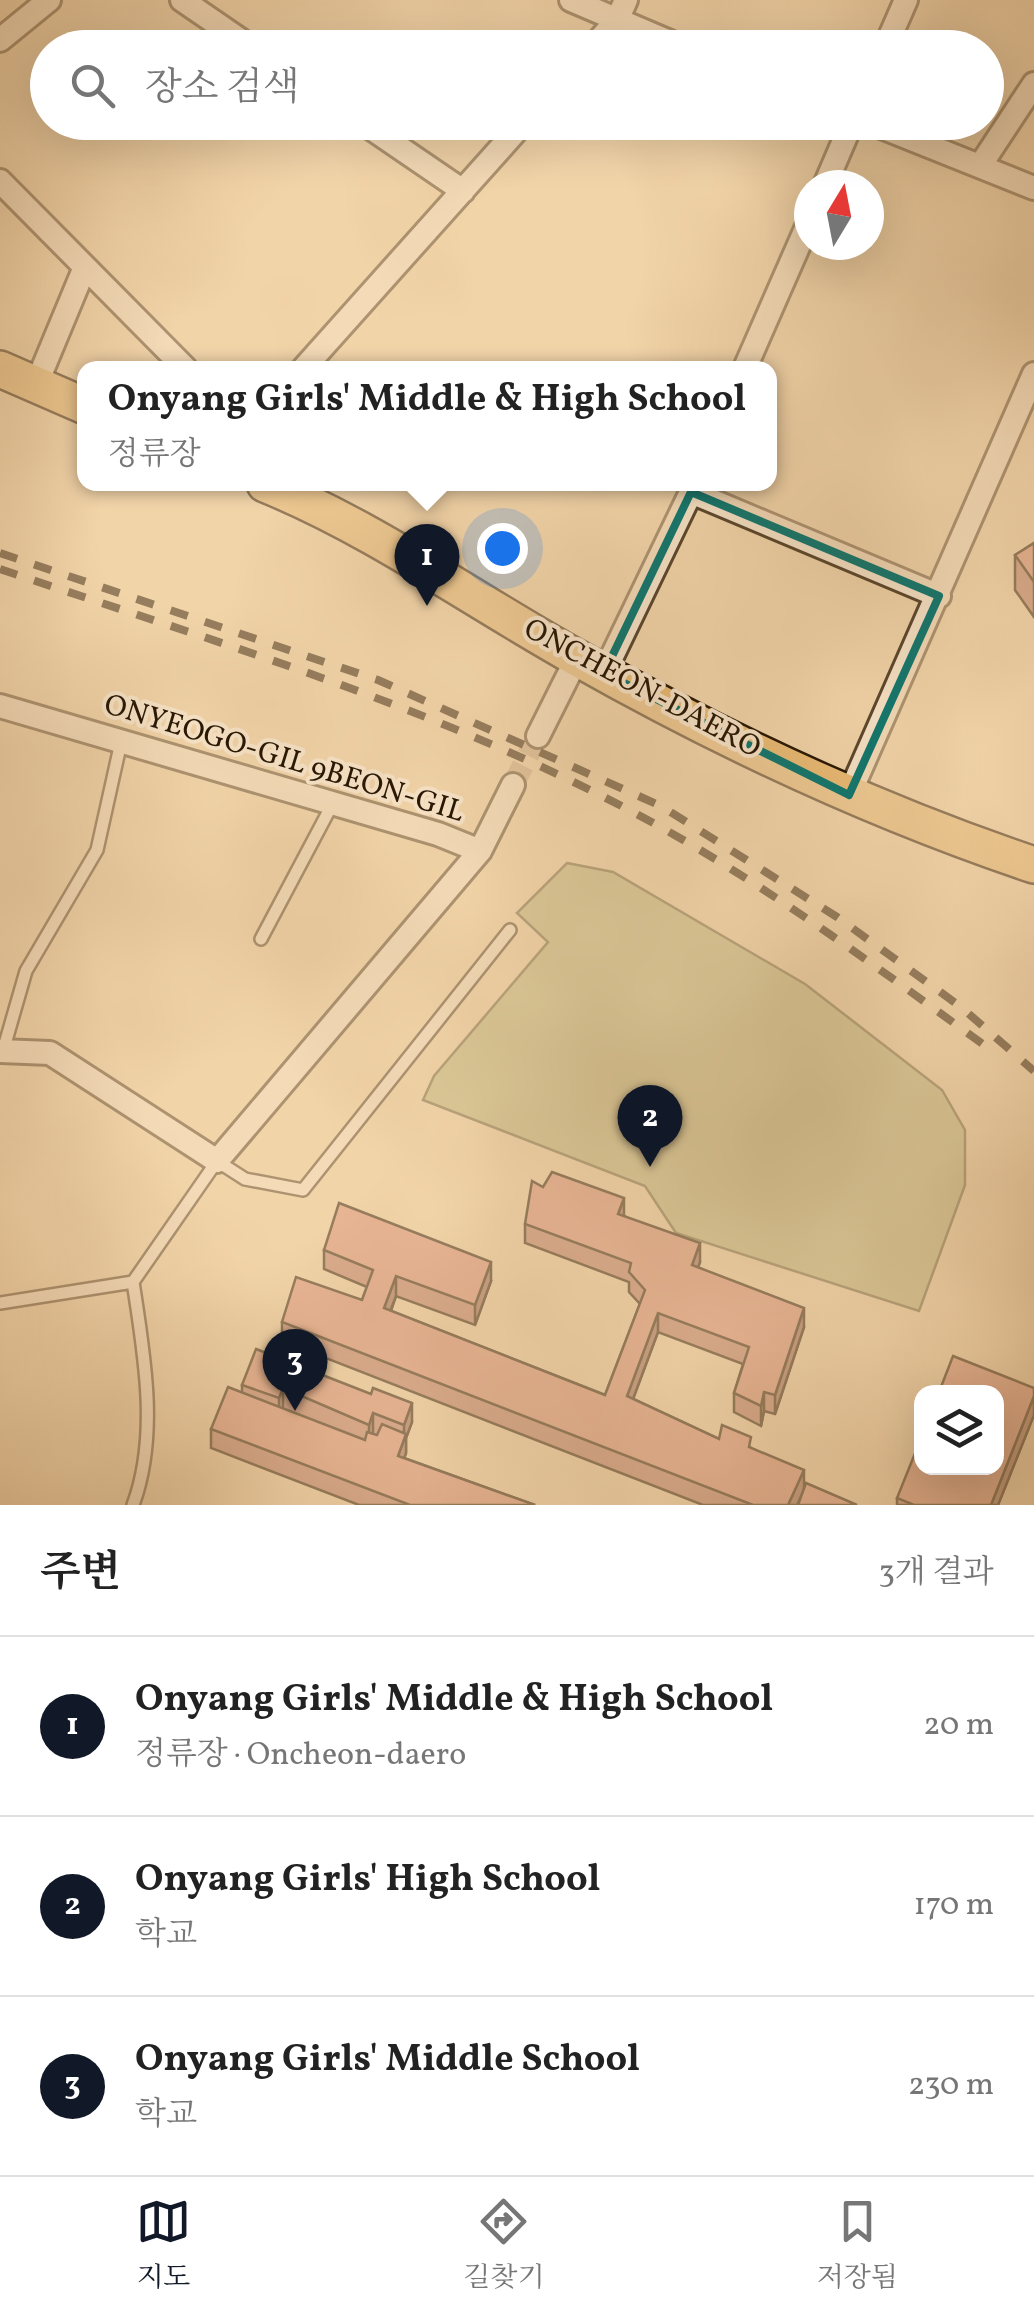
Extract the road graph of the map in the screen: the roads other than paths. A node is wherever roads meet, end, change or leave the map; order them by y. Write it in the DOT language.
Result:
graph roads {
  1 [pos="49,0"];
  2 [pos="182,0"];
  3 [pos="571,0"];
  4 [pos="906,0"];
  5 [pos="622,10"];
  6 [pos="226,30"];
  7 [pos="606,30"];
  8 [pos="655,30"];
  9 [pos="893,30"];
  10 [pos="0,40"];
  11 [pos="1034,84"];
  12 [pos="1004,130"];
  13 [pos="389,140"];
  14 [pos="508,140"];
  15 [pos="844,140"];
  16 [pos="914,140"];
  17 [pos="997,140"];
  18 [pos="980,166"];
  19 [pos="831,170"];
  20 [pos="0,181"];
  21 [pos="1034,188"];
  22 [pos="463,190"];
  23 [pos="794,256"];
  24 [pos="84,267"];
  25 [pos="179,361"];
  26 [pos="310,361"];
  27 [pos="748,361"];
  28 [pos="0,369"];
  29 [pos="1034,374"];
  30 [pos="36,384"];
  31 [pos="77,403"];
  32 [pos="282,491"];
  33 [pos="691,491"];
  34 [pos="700,491"];
  35 [pos="939,596"];
  36 [pos="591,666"];
  37 [pos="0,706"];
  38 [pos="538,736"];
  39 [pos="121,742"];
  40 [pos="513,786"];
  41 [pos="848,795"];
  42 [pos="333,803"];
  43 [pos="480,851"];
  44 [pos="1034,865"];
  45 [pos="510,930"];
  46 [pos="260,940"];
  47 [pos="1,1051"];
  48 [pos="217,1160"];
  49 [pos="133,1282"];
  50 [pos="0,1303"];
  51 [pos="133,1505"];
  1 -- 10 [label="street"];
  2 -- 6 [label="street"];
  3 -- 5 [label="street"];
  4 -- 9 [label="street"];
  5 -- 7 [label="street"];
  5 -- 8 [label="street"];
  11 -- 12 [label="street"];
  13 -- 22 [label="street"];
  14 -- 22 [label="street"];
  15 -- 19 [label="street"];
  16 -- 18 [label="street"];
  17 -- 18 [label="street"];
  18 -- 21 [label="street"];
  20 -- 24 [label="street"];
  22 -- 26 [label="street"];
  23 -- 27 [label="street"];
  24 -- 25 [label="street"];
  24 -- 30 [label="street"];
  28 -- 30 [label="main road"];
  29 -- 35 [label="street"];
  30 -- 31 [label="main road"];
  32 -- 36 [label="main road, ONCHEON-DAERO"];
  33 -- 36 [label="street"];
  34 -- 35 [label="street"];
  35 -- 41 [label="street"];
  36 -- 38 [label="street"];
  36 -- 41 [label="main road, ONCHEON-DAERO"];
  37 -- 39 [label="street, ONYEOGO-GIL 9BEON-GIL"];
  39 -- 42 [label="street, ONYEOGO-GIL 9BEON-GIL"];
  39 -- 47 [label="lane"];
  40 -- 43 [label="street, ONYEOGO-GIL 9BEON-GIL"];
  41 -- 44 [label="main road, ONCHEON-DAERO"];
  42 -- 43 [label="street, ONYEOGO-GIL 9BEON-GIL"];
  42 -- 46 [label="lane"];
  43 -- 48 [label="street"];
  45 -- 48 [label="lane"];
  47 -- 48 [label="street"];
  48 -- 49 [label="lane"];
  49 -- 50 [label="lane"];
  49 -- 51 [label="lane"];
}
